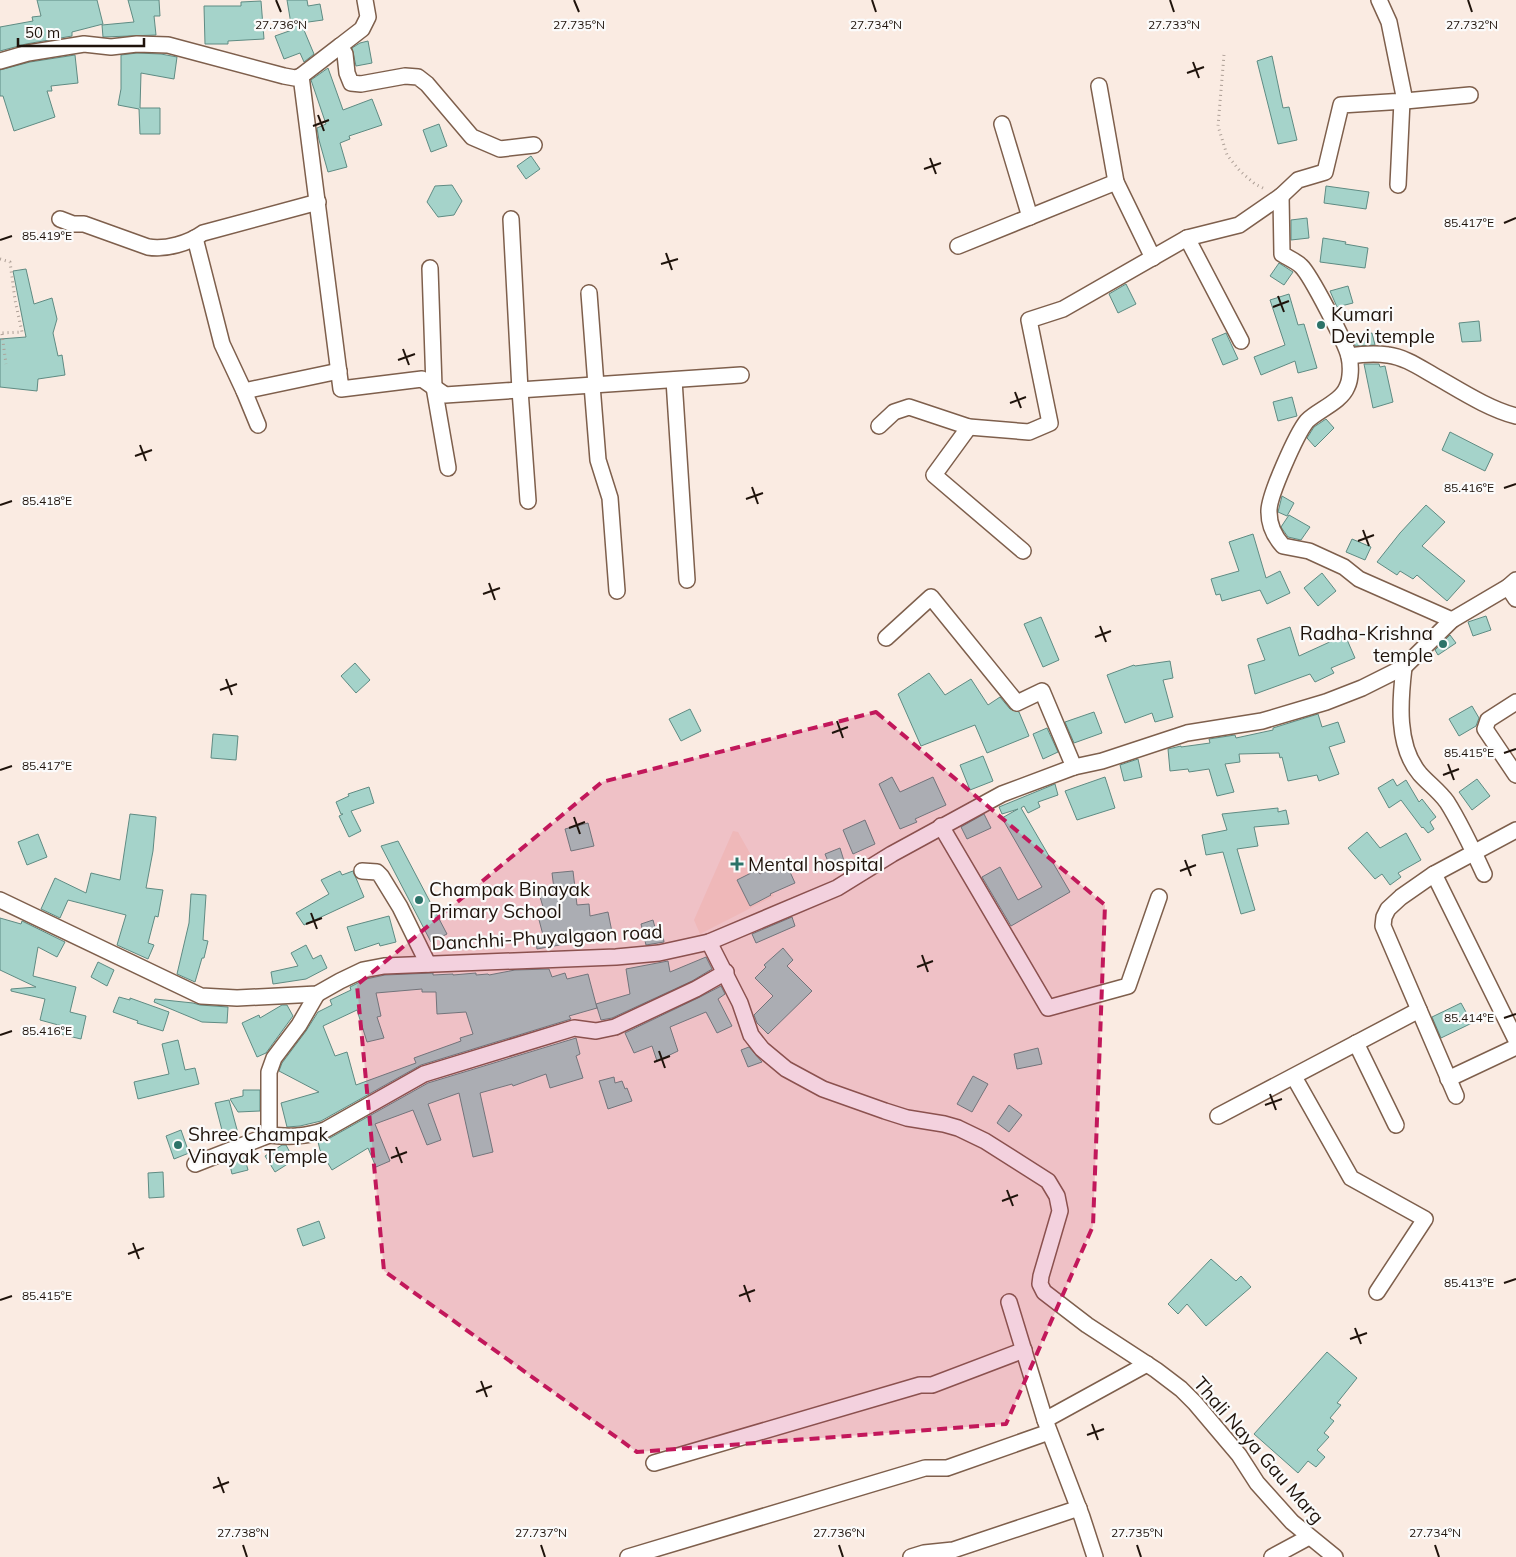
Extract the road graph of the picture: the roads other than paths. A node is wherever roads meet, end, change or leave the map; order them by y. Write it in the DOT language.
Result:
graph roads {
  1 [pos="365,0"];
  2 [pos="1379,0"];
  3 [pos="340,46"];
  4 [pos="0,61"];
  5 [pos="301,76"];
  6 [pos="1099,86"];
  7 [pos="1470,95"];
  8 [pos="1404,101"];
  9 [pos="1002,124"];
  10 [pos="534,145"];
  11 [pos="1116,182"];
  12 [pos="1398,185"];
  13 [pos="1281,196"];
  14 [pos="318,202"];
  15 [pos="1030,217"];
  16 [pos="60,219"];
  17 [pos="511,219"];
  18 [pos="196,238"];
  19 [pos="1188,238"];
  20 [pos="958,246"];
  21 [pos="1153,258"];
  22 [pos="430,268"];
  23 [pos="590,293"];
  24 [pos="1241,342"];
  25 [pos="1349,356"];
  26 [pos="339,371"];
  27 [pos="741,375"];
  28 [pos="674,380"];
  29 [pos="594,385"];
  30 [pos="434,387"];
  31 [pos="244,390"];
  32 [pos="520,390"];
  33 [pos="1516,416"];
  34 [pos="258,425"];
  35 [pos="879,426"];
  36 [pos="969,427"];
  37 [pos="448,468"];
  38 [pos="528,501"];
  39 [pos="1023,551"];
  40 [pos="687,580"];
  41 [pos="1513,588"];
  42 [pos="617,591"];
  43 [pos="1452,620"];
  44 [pos="886,638"];
  45 [pos="1404,667"];
  46 [pos="1516,702"];
  47 [pos="1074,767"];
  48 [pos="1516,775"];
  49 [pos="941,826"];
  50 [pos="1516,830"];
  51 [pos="1474,852"];
  52 [pos="362,871"];
  53 [pos="1434,874"];
  54 [pos="1484,874"];
  55 [pos="1159,897"];
  56 [pos="0,900"];
  57 [pos="709,942"];
  58 [pos="428,964"];
  59 [pos="726,972"];
  60 [pos="317,994"];
  61 [pos="1419,1010"];
  62 [pos="1516,1040"];
  63 [pos="1356,1043"];
  64 [pos="1516,1046"];
  65 [pos="1294,1077"];
  66 [pos="1448,1079"];
  67 [pos="1456,1096"];
  68 [pos="1218,1116"];
  69 [pos="1396,1125"];
  70 [pos="269,1135"];
  71 [pos="195,1164"];
  72 [pos="1377,1292"];
  73 [pos="1009,1302"];
  74 [pos="1024,1350"];
  75 [pos="1147,1364"];
  76 [pos="1047,1426"];
  77 [pos="654,1463"];
  78 [pos="1079,1508"];
  79 [pos="1309,1538"];
  80 [pos="628,1557"];
  81 [pos="912,1557"];
  82 [pos="1095,1557"];
  83 [pos="1272,1557"];
  84 [pos="1335,1557"];
  1 -- 3 [label="street"];
  2 -- 8 [label="street"];
  3 -- 5 [label="street"];
  3 -- 10 [label="street"];
  4 -- 5 [label="street"];
  5 -- 14 [label="street"];
  6 -- 11 [label="street"];
  7 -- 8 [label="street"];
  8 -- 12 [label="street"];
  8 -- 13 [label="street"];
  9 -- 15 [label="street"];
  11 -- 15 [label="street"];
  11 -- 21 [label="street"];
  13 -- 19 [label="street"];
  13 -- 25 [label="street"];
  14 -- 18 [label="street"];
  14 -- 26 [label="street"];
  15 -- 20 [label="street"];
  16 -- 18 [label="street"];
  17 -- 32 [label="street"];
  18 -- 31 [label="street"];
  19 -- 21 [label="street"];
  19 -- 24 [label="street"];
  21 -- 36 [label="street"];
  22 -- 30 [label="street"];
  23 -- 29 [label="street"];
  25 -- 33 [label="street"];
  25 -- 43 [label="street"];
  26 -- 30 [label="street"];
  26 -- 31 [label="street"];
  27 -- 28 [label="street"];
  28 -- 29 [label="street"];
  28 -- 40 [label="street"];
  29 -- 32 [label="street"];
  29 -- 42 [label="street"];
  30 -- 32 [label="street"];
  30 -- 37 [label="street"];
  31 -- 34 [label="street"];
  32 -- 38 [label="street"];
  35 -- 36 [label="street"];
  36 -- 39 [label="street"];
  41 -- 43 [label="street, Danchhi-Phuyalgaon road"];
  43 -- 45 [label="street, Danchhi-Phuyalgaon road"];
  44 -- 47 [label="street"];
  45 -- 47 [label="street, Danchhi-Phuyalgaon road"];
  45 -- 51 [label="street"];
  46 -- 48 [label="street"];
  47 -- 49 [label="street, Danchhi-Phuyalgaon road"];
  49 -- 55 [label="street"];
  49 -- 57 [label="street, Danchhi-Phuyalgaon road"];
  50 -- 51 [label="street"];
  51 -- 53 [label="street"];
  51 -- 54 [label="street"];
  52 -- 58 [label="street"];
  53 -- 61 [label="street"];
  53 -- 62 [label="street"];
  56 -- 60 [label="street, Danchhi-Phuyalgaon road"];
  57 -- 58 [label="street, Danchhi-Phuyalgaon road"];
  57 -- 59 [label="street, Thali Naya Gau Marg"];
  58 -- 60 [label="street, Danchhi-Phuyalgaon road"];
  59 -- 70 [label="street"];
  59 -- 75 [label="street, Thali Naya Gau Marg"];
  60 -- 70 [label="street"];
  61 -- 63 [label="street"];
  61 -- 66 [label="street"];
  63 -- 65 [label="street"];
  63 -- 69 [label="street"];
  64 -- 66 [label="street"];
  65 -- 68 [label="street"];
  65 -- 72 [label="street"];
  66 -- 67 [label="street"];
  70 -- 71 [label="street"];
  73 -- 74 [label="street"];
  74 -- 76 [label="street"];
  74 -- 77 [label="street"];
  75 -- 76 [label="street"];
  75 -- 79 [label="street, Thali Naya Gau Marg"];
  76 -- 78 [label="street"];
  76 -- 80 [label="street"];
  78 -- 81 [label="street"];
  78 -- 82 [label="street"];
  79 -- 83 [label="street"];
  79 -- 84 [label="street, Thali Naya Gau Marg"];
}
